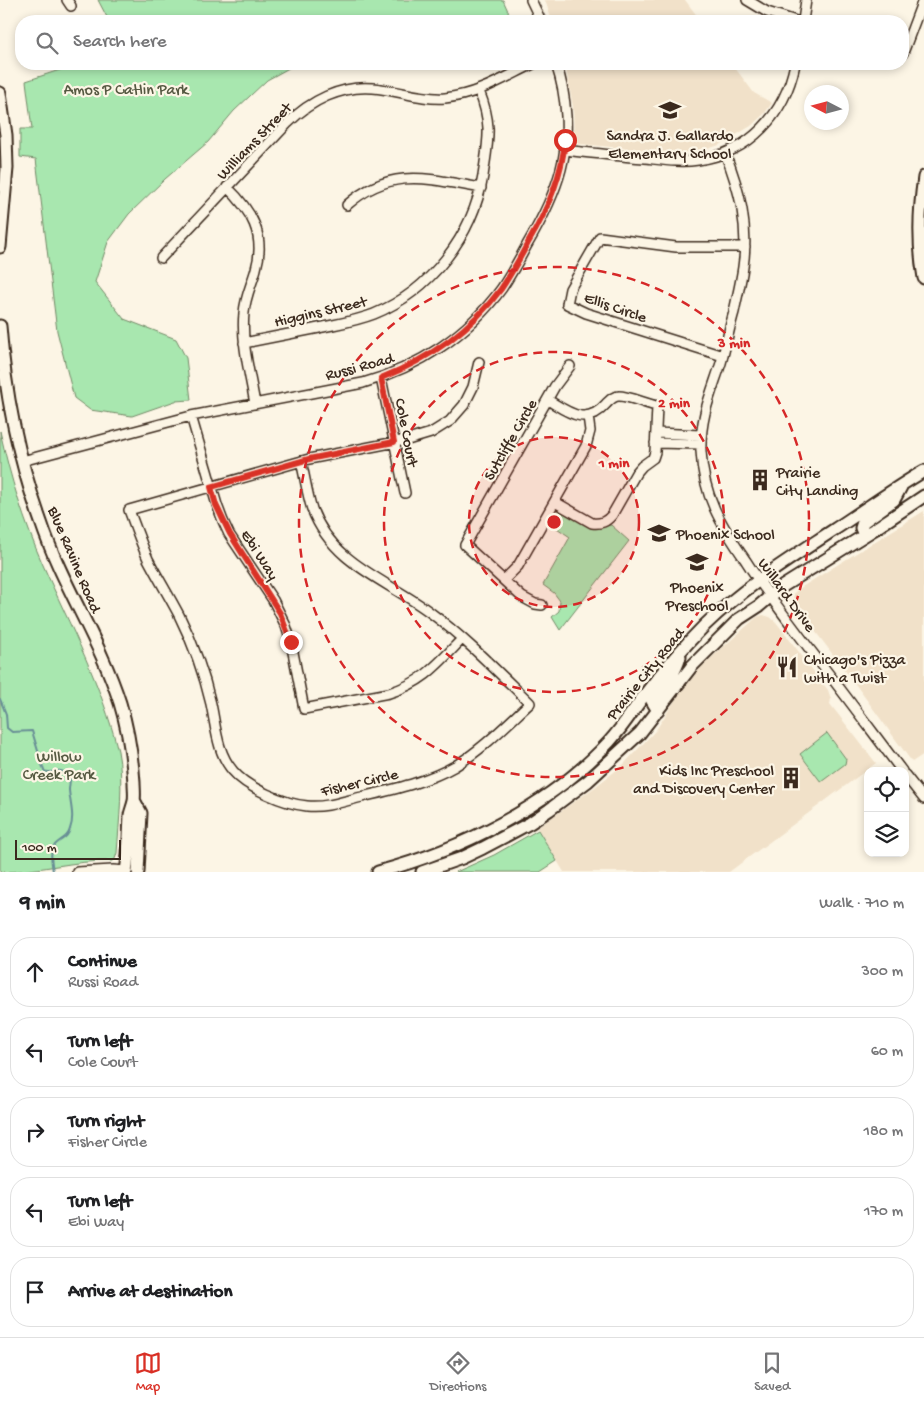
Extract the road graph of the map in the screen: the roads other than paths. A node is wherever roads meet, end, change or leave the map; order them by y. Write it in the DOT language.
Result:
graph roads {
  1 [pos="532,0"];
  2 [pos="747,0"];
  3 [pos="806,0"];
  4 [pos="923,0"];
  5 [pos="538,15"];
  6 [pos="777,15"];
  7 [pos="804,15"];
  8 [pos="909,37"];
  9 [pos="521,70"];
  10 [pos="557,70"];
  11 [pos="793,70"];
  12 [pos="479,91"];
  13 [pos="0,93"];
  14 [pos="564,150"];
  15 [pos="725,153"];
  16 [pos="924,177"];
  17 [pos="227,187"];
  18 [pos="481,188"];
  19 [pos="347,205"];
  20 [pos="0,247"];
  21 [pos="745,247"];
  22 [pos="922,248"];
  23 [pos="161,258"];
  24 [pos="924,278"];
  25 [pos="0,326"];
  26 [pos="244,343"];
  27 [pos="723,356"];
  28 [pos="479,362"];
  29 [pos="570,366"];
  30 [pos="381,378"];
  31 [pos="548,400"];
  32 [pos="255,404"];
  33 [pos="191,416"];
  34 [pos="588,416"];
  35 [pos="656,433"];
  36 [pos="701,435"];
  37 [pos="394,442"];
  38 [pos="655,443"];
  39 [pos="701,444"];
  40 [pos="22,461"];
  41 [pos="301,461"];
  42 [pos="924,471"];
  43 [pos="902,485"];
  44 [pos="211,487"];
  45 [pos="405,492"];
  46 [pos="924,496"];
  47 [pos="555,502"];
  48 [pos="864,535"];
  49 [pos="504,580"];
  50 [pos="758,580"];
  51 [pos="770,596"];
  52 [pos="542,605"];
  53 [pos="462,639"];
  54 [pos="682,651"];
  55 [pos="658,711"];
  56 [pos="899,767"];
  57 [pos="909,780"];
  58 [pos="924,799"];
  59 [pos="77,872"];
  60 [pos="132,872"];
  61 [pos="378,872"];
  62 [pos="422,872"];
  1 -- 5 [label="street"];
  2 -- 6 [label="street"];
  3 -- 7 [label="street"];
  4 -- 8 [label="street"];
  9 -- 12 [label="street, Williams Street"];
  10 -- 14 [label="street, Russi Road"];
  11 -- 15 [label="street"];
  12 -- 17 [label="street, Williams Street"];
  12 -- 18 [label="street, Higgins Street"];
  13 -- 20 [label="main road"];
  14 -- 15 [label="street"];
  14 -- 30 [label="street, Russi Road"];
  15 -- 21 [label="street, Willard Drive"];
  16 -- 22 [label="main road"];
  17 -- 23 [label="street, Williams Street"];
  17 -- 26 [label="street"];
  18 -- 19 [label="street"];
  18 -- 26 [label="street, Higgins Street"];
  21 -- 27 [label="street, Willard Drive"];
  21 -- 27 [label="street, Ellis Circle"];
  22 -- 24 [label="main road"];
  25 -- 40 [label="main road, Blue Ravine Road"];
  26 -- 32 [label="street"];
  27 -- 36 [label="street, Willard Drive"];
  28 -- 37 [label="street, Fisher Circle"];
  29 -- 31 [label="street"];
  30 -- 32 [label="street, Russi Road"];
  30 -- 37 [label="street, Cole Court"];
  31 -- 34 [label="street, Sutcliffe Circle"];
  31 -- 49 [label="street, Sutcliffe Circle"];
  32 -- 33 [label="street, Russi Road"];
  33 -- 40 [label="street, Russi Road"];
  33 -- 44 [label="street, Ebi Way"];
  34 -- 35 [label="street"];
  34 -- 47 [label="street"];
  35 -- 36 [label="street"];
  35 -- 38 [label="street"];
  36 -- 39 [label="street, Willard Drive"];
  37 -- 41 [label="street, Fisher Circle"];
  37 -- 45 [label="street, Cole Court"];
  38 -- 39 [label="street"];
  38 -- 47 [label="street"];
  39 -- 50 [label="street, Willard Drive"];
  40 -- 60 [label="main road, Blue Ravine Road"];
  41 -- 44 [label="street, Fisher Circle"];
  41 -- 53 [label="street, Fisher Circle"];
  42 -- 43 [label="main road, Prairie City Road"];
  43 -- 48 [label="main road"];
  43 -- 50 [label="main road, Prairie City Road"];
  44 -- 53 [label="street, Ebi Way"];
  44 -- 53 [label="street, Fisher Circle"];
  46 -- 48 [label="main road, Prairie City Road"];
  47 -- 49 [label="street"];
  48 -- 51 [label="main road, Prairie City Road"];
  49 -- 52 [label="street"];
  50 -- 51 [label="street, Willard Drive"];
  50 -- 54 [label="main road, Prairie City Road"];
  51 -- 55 [label="main road, Prairie City Road"];
  51 -- 56 [label="street, Willard Drive"];
  54 -- 55 [label="main road"];
  54 -- 61 [label="main road, Prairie City Road"];
  55 -- 62 [label="main road, Prairie City Road"];
  57 -- 58 [label="street"];
  59 -- 60 [label="street"];
}
